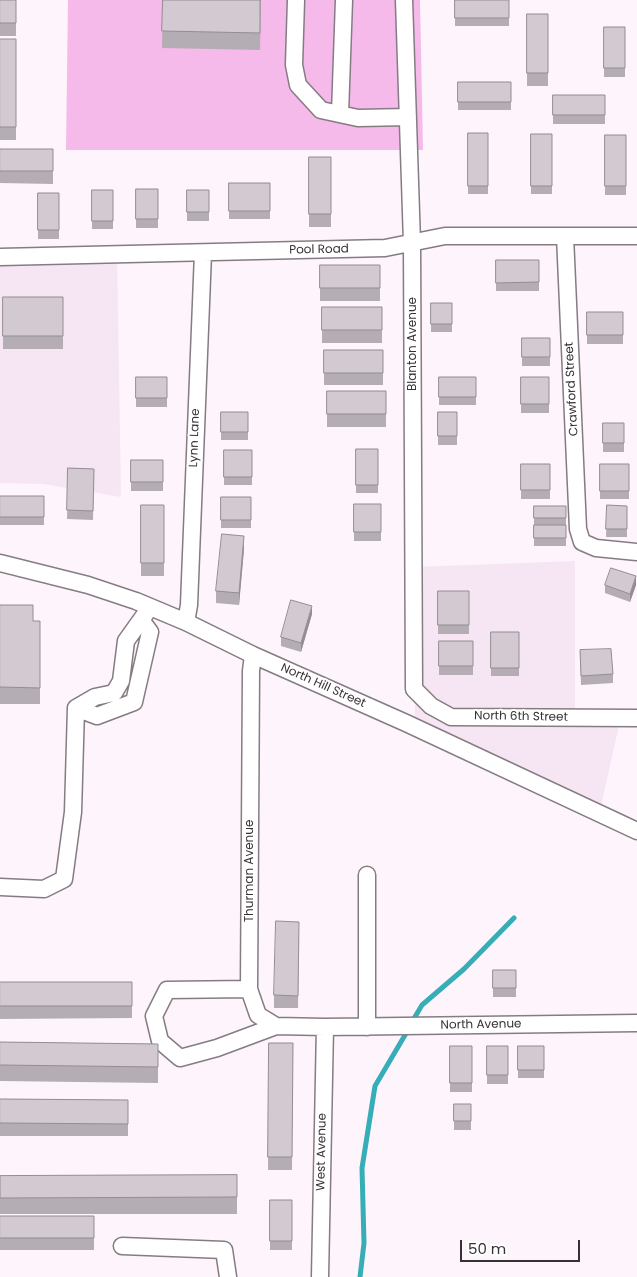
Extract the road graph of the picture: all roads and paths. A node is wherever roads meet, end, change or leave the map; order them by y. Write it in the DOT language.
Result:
graph roads {
  1 [pos="296,0"];
  2 [pos="344,0"];
  3 [pos="404,0"];
  4 [pos="340,114"];
  5 [pos="408,117"];
  6 [pos="565,236"];
  7 [pos="637,236"];
  8 [pos="412,243"];
  9 [pos="203,253"];
  10 [pos="0,257"];
  11 [pos="637,552"];
  12 [pos="0,563"];
  13 [pos="146,614"];
  14 [pos="186,622"];
  15 [pos="254,655"];
  16 [pos="414,689"];
  17 [pos="637,718"];
  18 [pos="637,831"];
  19 [pos="367,875"];
  20 [pos="0,887"];
  21 [pos="249,989"];
  22 [pos="637,1023"];
  23 [pos="276,1026"];
  24 [pos="367,1026"];
  25 [pos="324,1027"];
  26 [pos="122,1246"];
  27 [pos="228,1277"];
  28 [pos="320,1277"];
  1 -- 4 [label="street"];
  2 -- 4 [label="street"];
  3 -- 5 [label="street, Blanton Avenue"];
  4 -- 5 [label="street"];
  5 -- 8 [label="street, Blanton Avenue"];
  6 -- 7 [label="street, Pool Road"];
  6 -- 8 [label="street, Pool Road"];
  6 -- 11 [label="street, Crawford Street"];
  8 -- 9 [label="street, Pool Road"];
  8 -- 16 [label="street, Blanton Avenue"];
  9 -- 10 [label="street, Pool Road"];
  9 -- 14 [label="street, Lynn Lane"];
  12 -- 13 [label="street, North Hill Street"];
  13 -- 14 [label="street, North Hill Street"];
  13 -- 20 [label="street"];
  14 -- 15 [label="street, North Hill Street"];
  15 -- 18 [label="street, North Hill Street"];
  15 -- 21 [label="street, Thurman Avenue"];
  16 -- 17 [label="street, North 6th Street"];
  19 -- 24 [label="street"];
  21 -- 23 [label="street, Thurman Avenue"];
  21 -- 23 [label="street"];
  22 -- 24 [label="street, North Avenue"];
  23 -- 25 [label="street"];
  24 -- 25 [label="street, North Avenue"];
  25 -- 28 [label="street, West Avenue"];
  26 -- 27 [label="street"];
}
